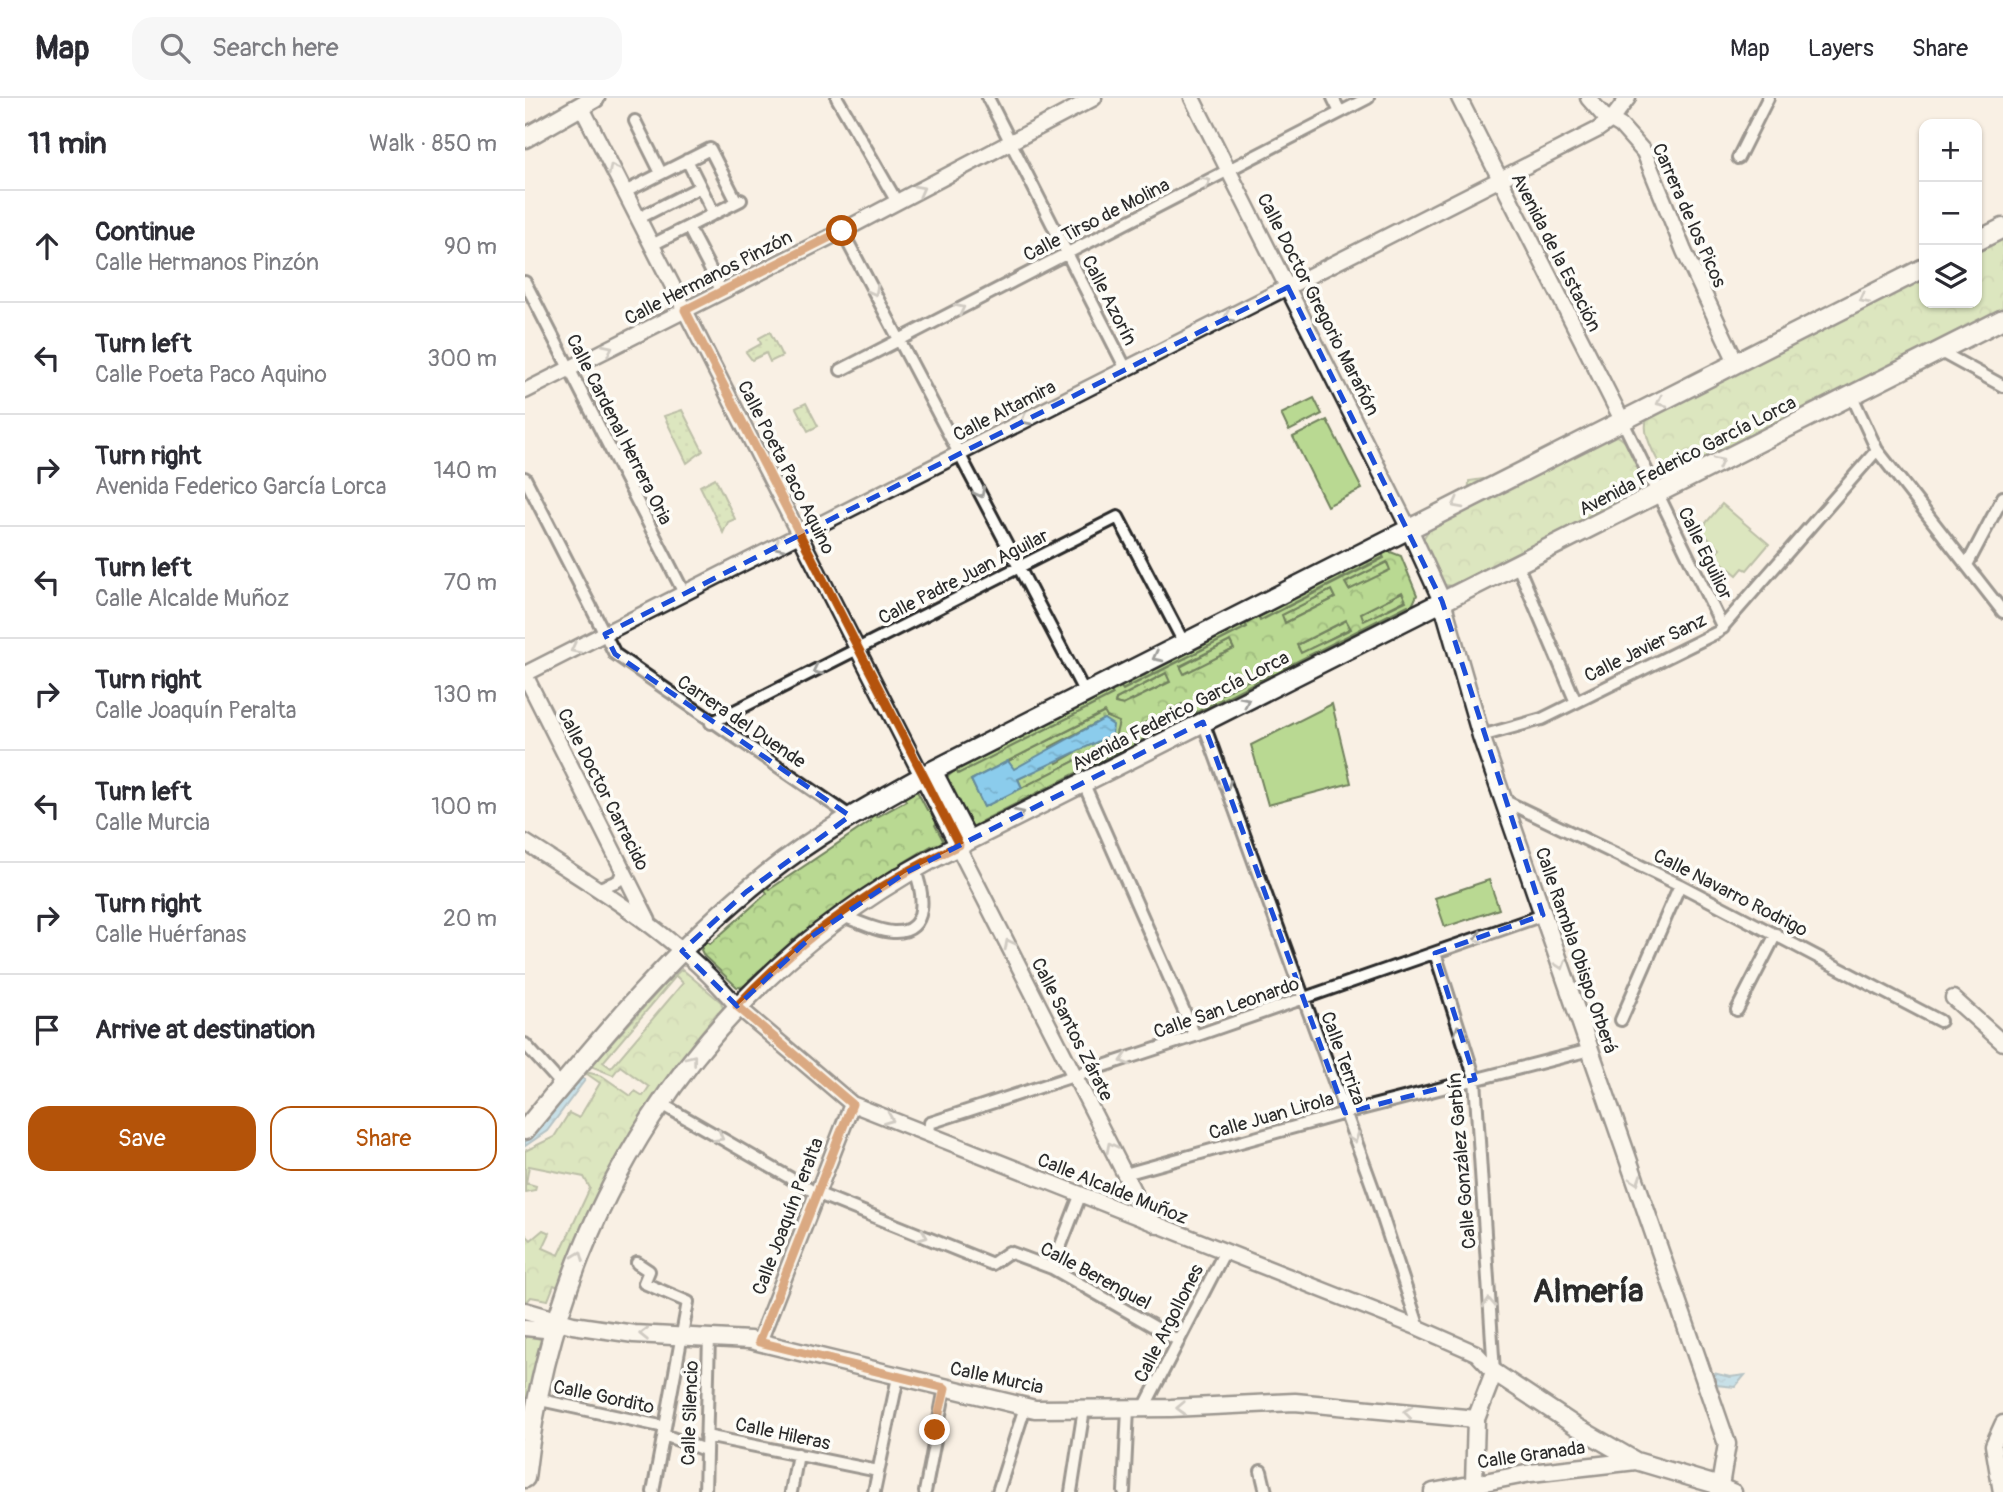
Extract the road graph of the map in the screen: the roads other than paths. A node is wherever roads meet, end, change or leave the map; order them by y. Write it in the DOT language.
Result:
graph roads {
  1 [pos="837,98"];
  2 [pos="988,98"];
  3 [pos="1094,98"];
  4 [pos="1192,98"];
  5 [pos="1333,98"];
  6 [pos="1368,98"];
  7 [pos="1459,98"];
  8 [pos="1588,98"];
  9 [pos="1628,98"];
  10 [pos="1768,98"];
  11 [pos="578,103"];
  12 [pos="1341,112"];
  13 [pos="1611,120"];
  14 [pos="635,121"];
  15 [pos="525,138"];
  16 [pos="1010,142"];
  17 [pos="1738,158"];
  18 [pos="687,160"];
  19 [pos="1230,169"];
  20 [pos="661,173"];
  21 [pos="1500,180"];
  22 [pos="700,187"];
  23 [pos="625,192"];
  24 [pos="897,202"];
  25 [pos="714,214"];
  26 [pos="639,218"];
  27 [pos="688,227"];
  28 [pos="2003,228"];
  29 [pos="842,231"];
  30 [pos="1982,239"];
  31 [pos="652,245"];
  32 [pos="1067,254"];
  33 [pos="1919,271"];
  34 [pos="525,282"];
  35 [pos="1288,287"];
  36 [pos="722,292"];
  37 [pos="685,310"];
  38 [pos="2003,319"];
  39 [pos="900,340"];
  40 [pos="1941,352"];
  41 [pos="1737,364"];
  42 [pos="570,369"];
  43 [pos="1126,369"];
  44 [pos="841,370"];
  45 [pos="2003,386"];
  46 [pos="525,391"];
  47 [pos="1851,396"];
  48 [pos="1623,422"];
  49 [pos="1877,450"];
  50 [pos="959,454"];
  51 [pos="525,478"];
  52 [pos="1658,493"];
  53 [pos="2003,497"];
  54 [pos="1409,529"];
  55 [pos="800,534"];
  56 [pos="1517,564"];
  57 [pos="1967,565"];
  58 [pos="1019,568"];
  59 [pos="684,593"];
  60 [pos="1442,601"];
  61 [pos="1739,609"];
  62 [pos="1716,612"];
  63 [pos="2003,612"];
  64 [pos="1723,628"];
  65 [pos="605,634"];
  66 [pos="1184,643"];
  67 [pos="859,649"];
  68 [pos="525,675"];
  69 [pos="1085,693"];
  70 [pos="1575,700"];
  71 [pos="1203,722"];
  72 [pos="711,723"];
  73 [pos="1481,736"];
  74 [pos="928,773"];
  75 [pos="1083,782"];
  76 [pos="1503,800"];
  77 [pos="850,816"];
  78 [pos="525,842"];
  79 [pos="964,842"];
  80 [pos="914,868"];
  81 [pos="624,869"];
  82 [pos="1680,886"];
  83 [pos="597,889"];
  84 [pos="840,915"];
  85 [pos="1543,915"];
  86 [pos="648,921"];
  87 [pos="1776,934"];
  88 [pos="682,951"];
  89 [pos="1435,953"];
  90 [pos="1953,998"];
  91 [pos="1304,999"];
  92 [pos="737,1006"];
  93 [pos="1737,1010"];
  94 [pos="1621,1020"];
  95 [pos="1940,1021"];
  96 [pos="1195,1036"];
  97 [pos="2003,1043"];
  98 [pos="525,1044"];
  99 [pos="1590,1050"];
  100 [pos="1076,1076"];
  101 [pos="1475,1079"];
  102 [pos="562,1085"];
  103 [pos="660,1103"];
  104 [pos="852,1104"];
  105 [pos="1345,1113"];
  106 [pos="525,1117"];
  107 [pos="525,1130"];
  108 [pos="929,1135"];
  109 [pos="1125,1174"];
  110 [pos="816,1193"];
  111 [pos="1080,1196"];
  112 [pos="1138,1212"];
  113 [pos="1158,1226"];
  114 [pos="1224,1253"];
  115 [pos="638,1263"];
  116 [pos="1052,1268"];
  117 [pos="525,1311"];
  118 [pos="556,1326"];
  119 [pos="525,1328"];
  120 [pos="1419,1328"];
  121 [pos="682,1335"];
  122 [pos="709,1336"];
  123 [pos="1179,1341"];
  124 [pos="759,1342"];
  125 [pos="1494,1371"];
  126 [pos="898,1377"];
  127 [pos="945,1388"];
  128 [pos="536,1399"];
  129 [pos="1025,1407"];
  130 [pos="1136,1408"];
  131 [pos="1084,1409"];
  132 [pos="1476,1419"];
  133 [pos="2003,1423"];
  134 [pos="664,1431"];
  135 [pos="706,1436"];
  136 [pos="1599,1441"];
  137 [pos="705,1450"];
  138 [pos="798,1454"];
  139 [pos="1636,1461"];
  140 [pos="1595,1467"];
  141 [pos="878,1471"];
  142 [pos="1261,1471"];
  143 [pos="525,1478"];
  144 [pos="1474,1483"];
  145 [pos="1720,1488"];
  146 [pos="653,1492"];
  147 [pos="705,1492"];
  148 [pos="791,1492"];
  149 [pos="874,1492"];
  150 [pos="925,1492"];
  151 [pos="998,1492"];
  152 [pos="1071,1492"];
  153 [pos="1124,1492"];
  154 [pos="1265,1492"];
  155 [pos="1433,1492"];
  156 [pos="2001,1492"];
  1 -- 24 [label="street"];
  2 -- 16 [label="street, Calle Azorín"];
  3 -- 16 [label="street, Calle Hermanos Pinzón"];
  4 -- 19 [label="street, Calle Doctor Gregorio Marañón"];
  5 -- 12 [label="street"];
  6 -- 12 [label="street, Calle Tirso de Molina"];
  7 -- 21 [label="street, Avenida de la Estación"];
  8 -- 13 [label="street, Carrera de los Picos"];
  9 -- 13 [label="street"];
  10 -- 17 [label="street"];
  11 -- 15 [label="main road"];
  23 -- 11 [label="street, Calle Poeta Paco Aquino, one-way"];
  12 -- 19 [label="street, Calle Tirso de Molina"];
  13 -- 21 [label="street, Calle Altamira"];
  13 -- 41 [label="street, Carrera de los Picos"];
  14 -- 20 [label="street"];
  24 -- 16 [label="street, Calle Hermanos Pinzón, one-way"];
  16 -- 32 [label="street, Calle Azorín"];
  18 -- 20 [label="street"];
  18 -- 22 [label="street"];
  18 -- 25 [label="street"];
  32 -- 19 [label="street, Calle Tirso de Molina, one-way"];
  19 -- 35 [label="street, Calle Doctor Gregorio Marañón"];
  20 -- 23 [label="street"];
  21 -- 35 [label="street, Calle Altamira"];
  21 -- 48 [label="street, Avenida de la Estación"];
  22 -- 25 [label="street"];
  22 -- 26 [label="street"];
  23 -- 26 [label="street, Calle Poeta Paco Aquino"];
  24 -- 29 [label="street, Calle Hermanos Pinzón"];
  25 -- 27 [label="street"];
  26 -- 31 [label="street, Calle Poeta Paco Aquino"];
  27 -- 31 [label="street"];
  27 -- 36 [label="street"];
  28 -- 30 [label="main road"];
  29 -- 36 [label="street, Calle Hermanos Pinzón"];
  29 -- 39 [label="street, one-way"];
  31 -- 37 [label="street, Calle Poeta Paco Aquino"];
  39 -- 32 [label="street, Calle Tirso de Molina, one-way"];
  32 -- 43 [label="street, Calle Azorín"];
  33 -- 41 [label="main road, one-way"];
  34 -- 42 [label="street, Calle Cardenal Herrera Oria"];
  35 -- 43 [label="street, Calle Altamira, one-way"];
  35 -- 54 [label="street, Calle Doctor Gregorio Marañón"];
  36 -- 37 [label="street, Calle Hermanos Pinzón"];
  42 -- 37 [label="street, Calle Hermanos Pinzón, one-way"];
  37 -- 55 [label="street, Calle Poeta Paco Aquino"];
  38 -- 40 [label="main road, Avenida Federico García Lorca"];
  39 -- 44 [label="street, Calle Tirso de Molina"];
  39 -- 50 [label="street"];
  40 -- 45 [label="street"];
  40 -- 47 [label="main road, Avenida Federico García Lorca"];
  41 -- 48 [label="main road, one-way"];
  42 -- 46 [label="street, Calle Hermanos Pinzón"];
  42 -- 59 [label="street, Calle Cardenal Herrera Oria"];
  43 -- 50 [label="street, Calle Altamira, one-way"];
  47 -- 49 [label="street"];
  52 -- 47 [label="main road, Avenida Federico García Lorca, one-way"];
  48 -- 52 [label="street, Calle Eguilior"];
  48 -- 54 [label="main road, one-way"];
  49 -- 57 [label="street"];
  49 -- 61 [label="street, Calle Javier Sanz"];
  50 -- 55 [label="street, Calle Altamira"];
  50 -- 58 [label="street, one-way"];
  51 -- 65 [label="street"];
  52 -- 56 [label="main road, Avenida Federico García Lorca"];
  52 -- 62 [label="street, Calle Eguilior"];
  53 -- 57 [label="street"];
  54 -- 60 [label="main road, Calle Rambla Obispo Orberá"];
  54 -- 66 [label="main road"];
  55 -- 59 [label="street, Calle Altamira, one-way"];
  55 -- 67 [label="street, Calle Poeta Paco Aquino"];
  56 -- 60 [label="main road, Avenida Federico García Lorca"];
  56 -- 70 [label="street"];
  57 -- 63 [label="street"];
  58 -- 66 [label="street, Calle Padre Juan Aguilar"];
  58 -- 67 [label="street, Calle Padre Juan Aguilar"];
  58 -- 69 [label="street"];
  59 -- 65 [label="street, Calle Altamira"];
  71 -- 60 [label="main road, Avenida Federico García Lorca, one-way"];
  60 -- 73 [label="main road, Calle Rambla Obispo Orberá"];
  61 -- 62 [label="street"];
  61 -- 64 [label="street, Calle Javier Sanz"];
  62 -- 64 [label="street, Calle Eguilior"];
  64 -- 70 [label="street, Calle Javier Sanz"];
  65 -- 68 [label="street, Calle Altamira, one-way"];
  65 -- 72 [label="street, Carrera del Duende"];
  66 -- 69 [label="main road, one-way"];
  67 -- 72 [label="street, Calle Padre Juan Aguilar, one-way"];
  67 -- 74 [label="street, Calle Poeta Paco Aquino"];
  68 -- 81 [label="street, Calle Doctor Carracido"];
  69 -- 74 [label="main road"];
  70 -- 73 [label="street, Calle Javier Sanz"];
  71 -- 75 [label="main road, Avenida Federico García Lorca"];
  71 -- 91 [label="street, Calle Terriza, one-way"];
  72 -- 77 [label="street, Carrera del Duende"];
  73 -- 76 [label="main road, Calle Rambla Obispo Orberá"];
  74 -- 77 [label="main road"];
  74 -- 79 [label="street, Calle Poeta Paco Aquino"];
  79 -- 75 [label="main road, Avenida Federico García Lorca, one-way"];
  75 -- 96 [label="street"];
  76 -- 82 [label="street, Calle Navarro Rodrigo"];
  76 -- 85 [label="main road, Calle Rambla Obispo Orberá"];
  77 -- 88 [label="main road"];
  78 -- 83 [label="street"];
  79 -- 80 [label="main road, Avenida Federico García Lorca"];
  100 -- 79 [label="street, Calle Santos Zárate, one-way"];
  80 -- 84 [label="main road, Avenida Federico García Lorca"];
  80 -- 84 [label="street"];
  81 -- 83 [label="street"];
  81 -- 86 [label="street, Calle Doctor Carracido"];
  82 -- 87 [label="street, Calle Navarro Rodrigo"];
  82 -- 94 [label="street"];
  83 -- 86 [label="street"];
  84 -- 92 [label="main road, Avenida Federico García Lorca"];
  85 -- 89 [label="street, Calle San Leonardo, one-way"];
  85 -- 99 [label="main road, Calle Rambla Obispo Orberá, one-way"];
  86 -- 88 [label="street, Calle Alcalde Muñoz"];
  87 -- 93 [label="street"];
  87 -- 95 [label="street, Calle Navarro Rodrigo"];
  88 -- 92 [label="street, Calle Alcalde Muñoz"];
  88 -- 102 [label="main road"];
  89 -- 91 [label="street, Calle San Leonardo"];
  101 -- 89 [label="street, Calle González Garbín, one-way"];
  90 -- 97 [label="street"];
  91 -- 96 [label="street, Calle San Leonardo"];
  91 -- 105 [label="street, Calle Terriza"];
  103 -- 92 [label="main road, Avenida Federico García Lorca, one-way"];
  92 -- 104 [label="street, Calle Alcalde Muñoz"];
  96 -- 100 [label="street, Calle San Leonardo, one-way"];
  98 -- 102 [label="street"];
  99 -- 101 [label="street, Calle Juan Lirola"];
  99 -- 145 [label="main road, Calle Rambla Obispo Orberá, one-way"];
  100 -- 108 [label="street, Calle San Leonardo"];
  109 -- 100 [label="street, Calle Santos Zárate, one-way"];
  101 -- 105 [label="street, Calle Juan Lirola"];
  125 -- 101 [label="street, Calle González Garbín, one-way"];
  102 -- 106 [label="street"];
  102 -- 107 [label="main road"];
  103 -- 110 [label="street, Calle Berenguel, one-way"];
  118 -- 103 [label="main road, Avenida Federico García Lorca, one-way"];
  104 -- 108 [label="street, Calle Alcalde Muñoz, one-way"];
  104 -- 110 [label="street, Calle Joaquín Peralta"];
  105 -- 109 [label="street, Calle Juan Lirola"];
  105 -- 120 [label="street, Calle Terriza, one-way"];
  108 -- 111 [label="street, Calle Alcalde Muñoz"];
  109 -- 112 [label="street, Calle Santos Zárate"];
  110 -- 116 [label="street, Calle Berenguel, one-way"];
  110 -- 124 [label="street, Calle Joaquín Peralta"];
  111 -- 112 [label="street, Calle Alcalde Muñoz"];
  111 -- 116 [label="street"];
  112 -- 113 [label="street, Calle Santos Zárate"];
  113 -- 114 [label="street, Calle Alcalde Muñoz"];
  114 -- 120 [label="street, Calle Alcalde Muñoz"];
  114 -- 123 [label="street, Calle Argollones"];
  115 -- 121 [label="street"];
  116 -- 123 [label="street, Calle Berenguel"];
  117 -- 118 [label="main road, Calle Murcia"];
  118 -- 119 [label="street"];
  121 -- 118 [label="main road, Calle Murcia, one-way"];
  118 -- 128 [label="main road, Avenida Federico García Lorca"];
  120 -- 125 [label="street, Calle Alcalde Muñoz"];
  121 -- 122 [label="main road, Calle Murcia"];
  121 -- 134 [label="street"];
  122 -- 124 [label="main road, Calle Murcia"];
  122 -- 135 [label="street, Calle Silencio"];
  123 -- 130 [label="street, Calle Argollones"];
  124 -- 126 [label="main road, Calle Murcia"];
  125 -- 132 [label="main road"];
  125 -- 136 [label="main road"];
  126 -- 127 [label="main road, Calle Murcia"];
  126 -- 141 [label="street"];
  127 -- 129 [label="main road, Calle Murcia"];
  127 -- 150 [label="street"];
  128 -- 134 [label="street, Calle Gordito"];
  128 -- 143 [label="main road, Avenida Federico García Lorca"];
  129 -- 131 [label="main road, Calle Murcia"];
  129 -- 151 [label="street"];
  130 -- 131 [label="main road, Calle Murcia"];
  132 -- 130 [label="main road, Calle Murcia, one-way"];
  130 -- 153 [label="street"];
  131 -- 152 [label="street"];
  132 -- 144 [label="main road"];
  133 -- 156 [label="street"];
  134 -- 137 [label="street, Calle Gordito"];
  134 -- 146 [label="street"];
  135 -- 137 [label="street, Calle Silencio"];
  135 -- 138 [label="street, Calle Hileras"];
  136 -- 139 [label="main road"];
  136 -- 140 [label="main road"];
  137 -- 147 [label="street, Calle Silencio"];
  138 -- 141 [label="street, Calle Hileras"];
  138 -- 148 [label="street"];
  139 -- 140 [label="main road, Calle Granada"];
  139 -- 145 [label="main road"];
  140 -- 144 [label="main road, Calle Granada"];
  141 -- 149 [label="street"];
  142 -- 154 [label="street"];
  144 -- 155 [label="main road, Calle Granada"];
}
